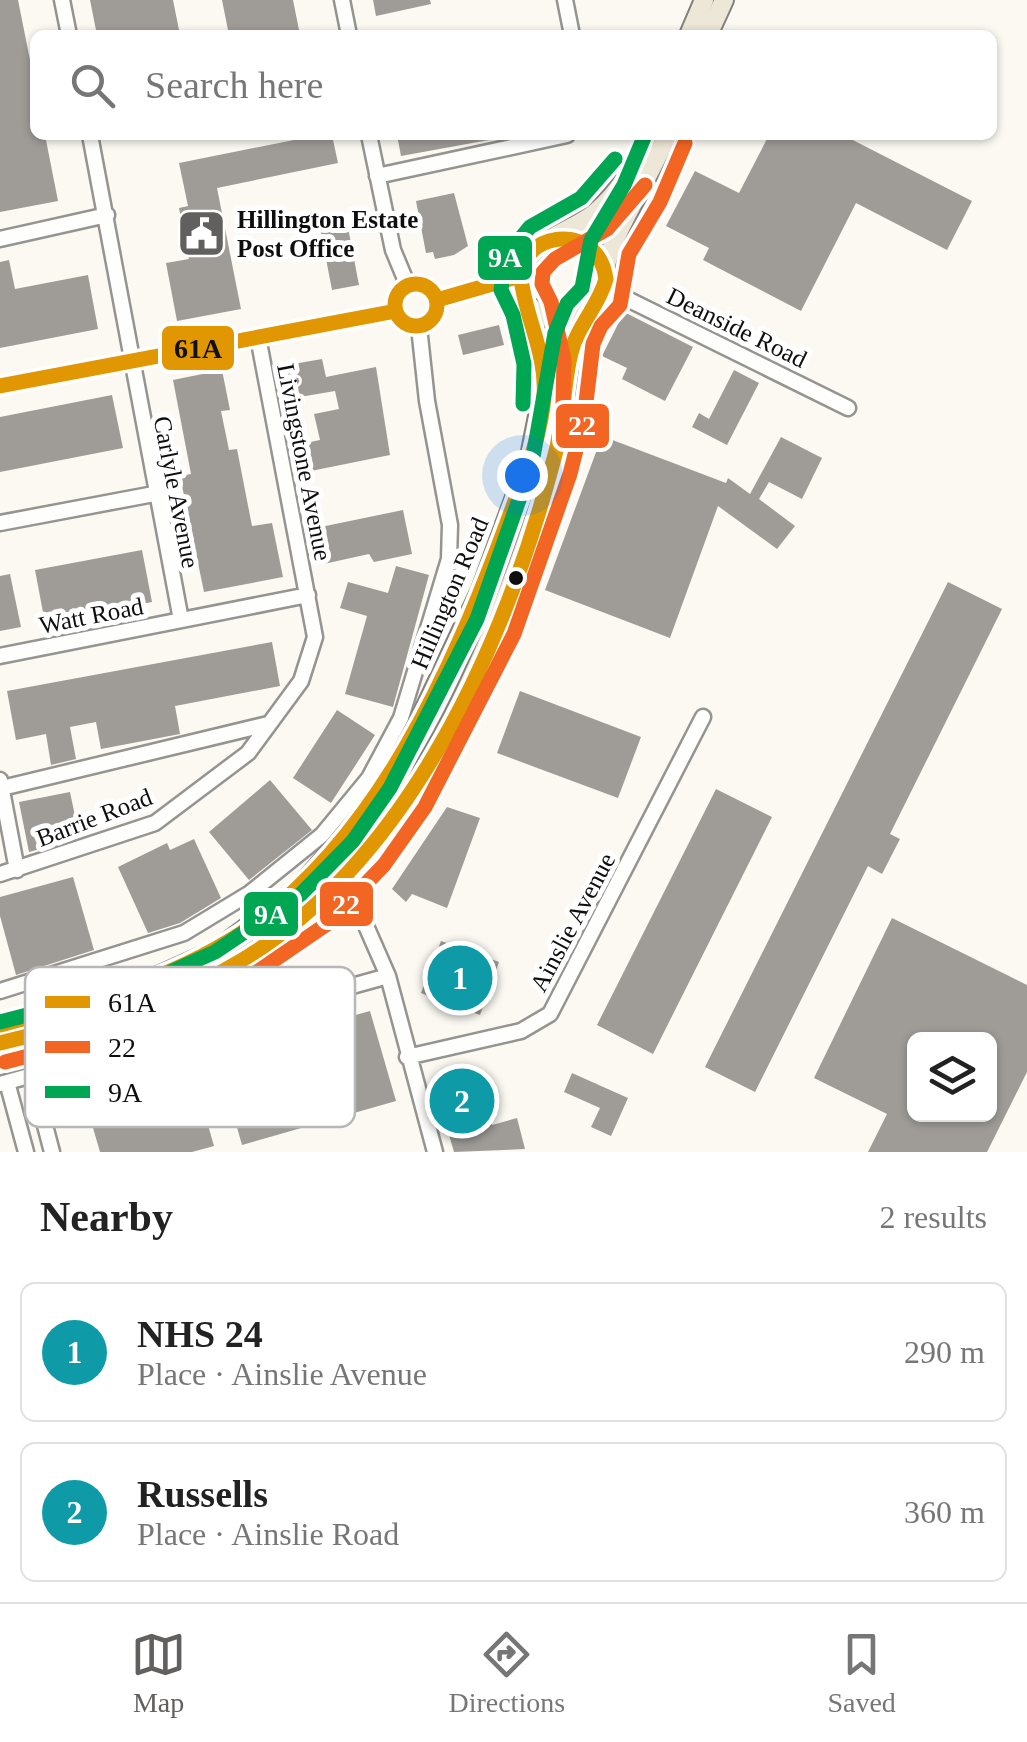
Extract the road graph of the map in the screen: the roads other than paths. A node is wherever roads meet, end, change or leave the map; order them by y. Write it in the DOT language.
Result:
graph roads {
  1 [pos="62,0"];
  2 [pos="342,0"];
  3 [pos="565,0"];
  4 [pos="704,0"];
  5 [pos="724,0"];
  6 [pos="68,30"];
  7 [pos="348,30"];
  8 [pos="571,30"];
  9 [pos="691,30"];
  10 [pos="710,30"];
  11 [pos="91,140"];
  12 [pos="370,140"];
  13 [pos="545,140"];
  14 [pos="645,140"];
  15 [pos="665,140"];
  16 [pos="377,176"];
  17 [pos="107,215"];
  18 [pos="0,239"];
  19 [pos="552,239"];
  20 [pos="605,268"];
  21 [pos="520,276"];
  22 [pos="408,286"];
  23 [pos="605,288"];
  24 [pos="437,300"];
  25 [pos="532,308"];
  26 [pos="396,311"];
  27 [pos="584,315"];
  28 [pos="419,327"];
  29 [pos="258,338"];
  30 [pos="129,362"];
  31 [pos="0,386"];
  32 [pos="848,408"];
  33 [pos="154,494"];
  34 [pos="0,523"];
  35 [pos="308,595"];
  36 [pos="181,620"];
  37 [pos="0,656"];
  38 [pos="703,717"];
  39 [pos="268,724"];
  40 [pos="1,784"];
  41 [pos="357,866"];
  42 [pos="17,870"];
  43 [pos="0,874"];
  44 [pos="308,913"];
  45 [pos="362,920"];
  46 [pos="76,967"];
  47 [pos="176,967"];
  48 [pos="228,967"];
  49 [pos="388,976"];
  50 [pos="25,982"];
  51 [pos="355,985"];
  52 [pos="0,990"];
  53 [pos="25,1018"];
  54 [pos="0,1025"];
  55 [pos="25,1037"];
  56 [pos="0,1044"];
  57 [pos="407,1056"];
  58 [pos="3,1084"];
  59 [pos="45,1127"];
  60 [pos="26,1152"];
  61 [pos="52,1152"];
  62 [pos="434,1152"];
  1 -- 6 [label="street"];
  2 -- 7 [label="street"];
  3 -- 8 [label="street"];
  4 -- 9 [label="main road"];
  5 -- 10 [label="main road"];
  11 -- 17 [label="street, Carlyle Avenue"];
  12 -- 16 [label="street"];
  13 -- 16 [label="street"];
  14 -- 19 [label="main road"];
  15 -- 20 [label="main road"];
  16 -- 22 [label="street"];
  17 -- 18 [label="street"];
  17 -- 30 [label="street, Carlyle Avenue"];
  19 -- 20 [label="main road"];
  19 -- 21 [label="main road"];
  20 -- 23 [label="main road"];
  21 -- 24 [label="street"];
  21 -- 25 [label="main road"];
  22 -- 24 [label="street"];
  22 -- 26 [label="street"];
  23 -- 27 [label="main road"];
  23 -- 32 [label="street, Deanside Road"];
  24 -- 28 [label="street"];
  25 -- 27 [label="main road"];
  25 -- 47 [label="main road, Hillington Road"];
  26 -- 28 [label="street"];
  26 -- 29 [label="street"];
  27 -- 41 [label="main road, Hillington Road"];
  28 -- 46 [label="street"];
  29 -- 30 [label="street"];
  29 -- 35 [label="street, Livingstone Avenue"];
  30 -- 31 [label="street"];
  30 -- 33 [label="street, Carlyle Avenue"];
  33 -- 34 [label="street"];
  33 -- 36 [label="street, Carlyle Avenue"];
  35 -- 36 [label="street, Watt Road"];
  35 -- 39 [label="street, Barrie Road"];
  36 -- 37 [label="street, Watt Road"];
  38 -- 57 [label="street, Ainslie Avenue"];
  39 -- 40 [label="street"];
  39 -- 42 [label="street, Barrie Road"];
  40 -- 42 [label="street"];
  41 -- 44 [label="main road, Hillington Road"];
  41 -- 45 [label="street"];
  42 -- 43 [label="street, Barrie Road"];
  44 -- 45 [label="street"];
  44 -- 48 [label="main road, Hillington Road"];
  45 -- 49 [label="street"];
  49 -- 51 [label="street"];
  49 -- 57 [label="street"];
  50 -- 52 [label="street"];
  53 -- 54 [label="main road, Hillington Road"];
  55 -- 56 [label="main road, Hillington Road"];
  57 -- 62 [label="street"];
  58 -- 60 [label="street"];
  59 -- 61 [label="street"];
}
